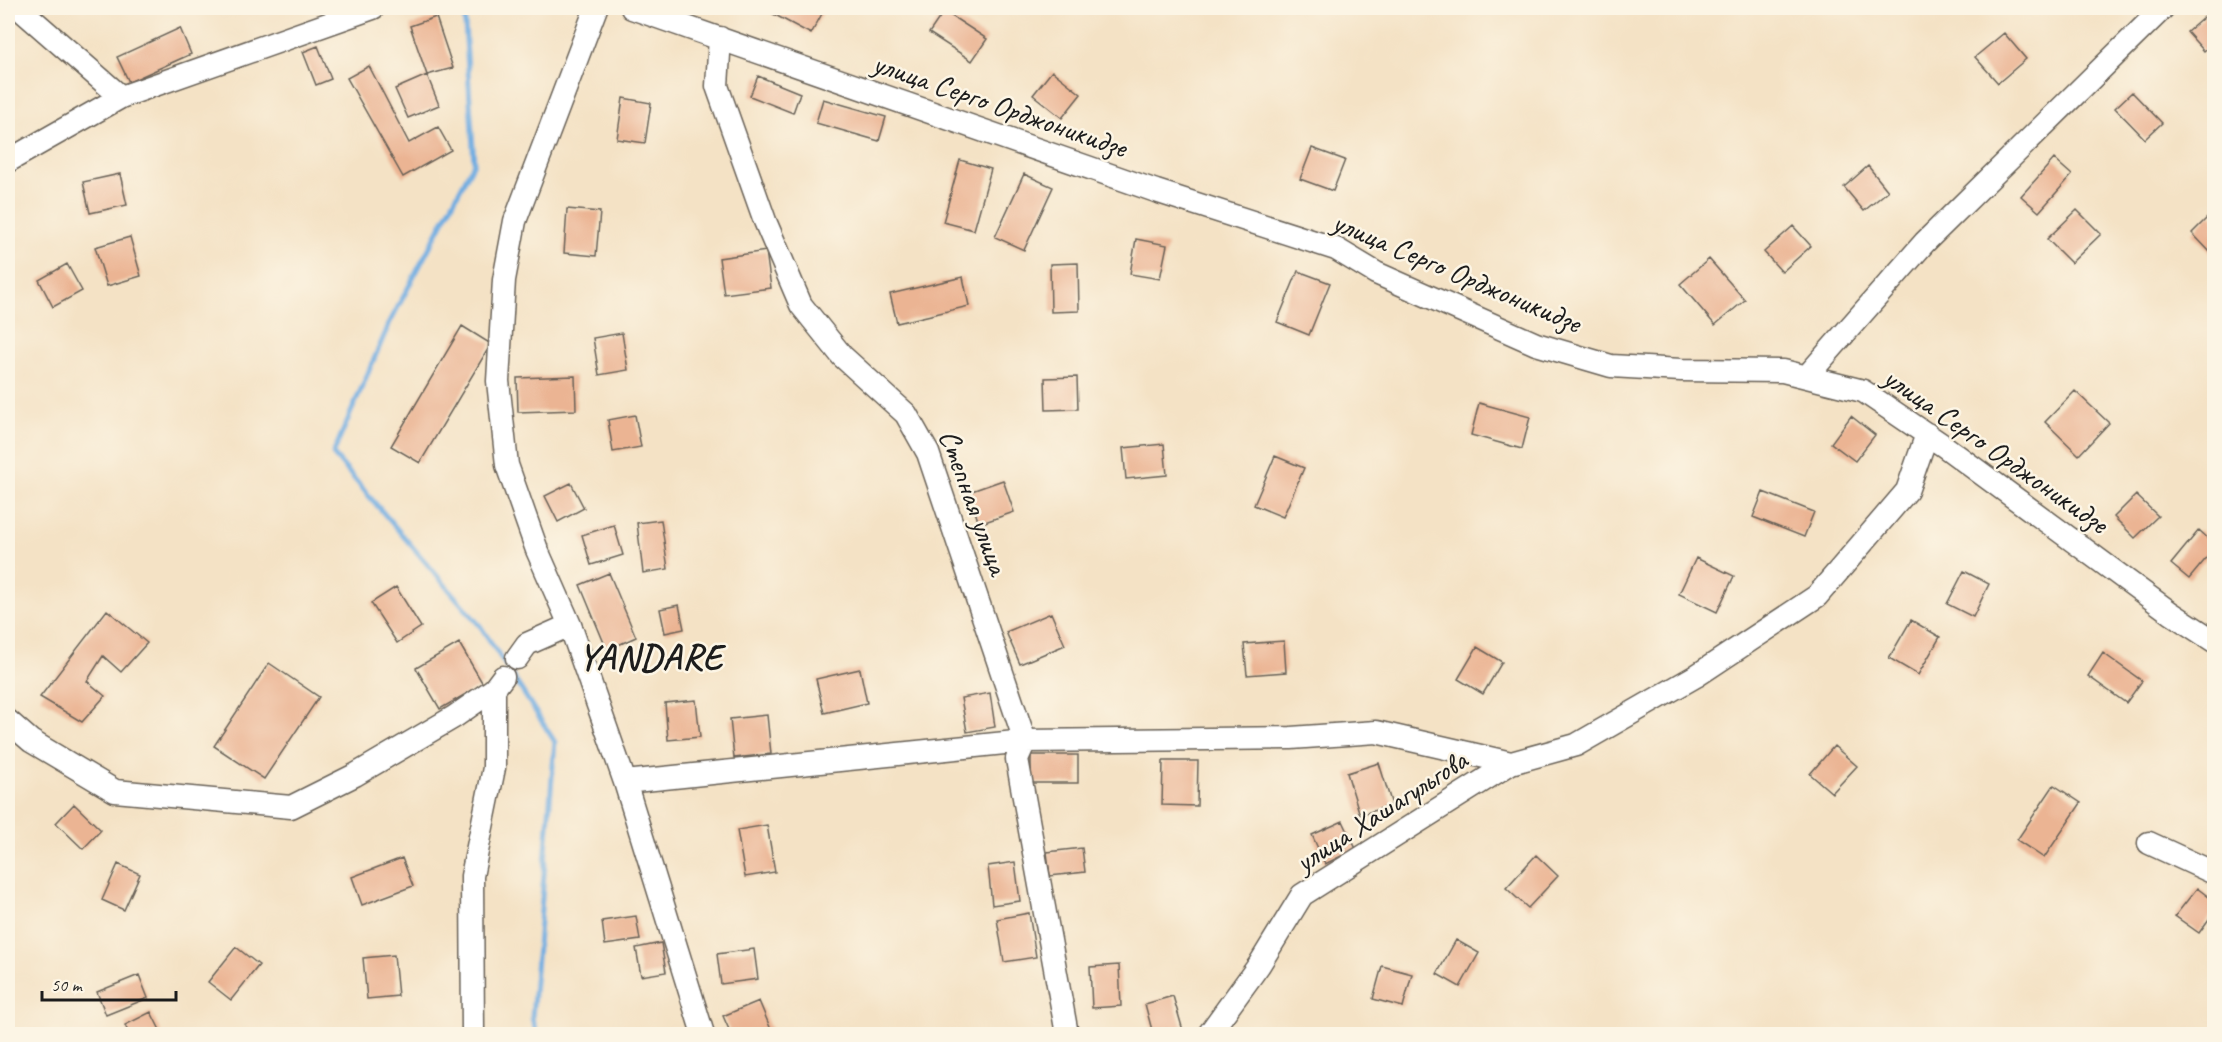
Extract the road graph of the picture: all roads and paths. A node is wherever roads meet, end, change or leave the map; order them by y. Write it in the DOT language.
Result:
graph roads {
  1 [pos="19,8"];
  2 [pos="373,8"];
  3 [pos="596,8"];
  4 [pos="632,8"];
  5 [pos="2163,8"];
  6 [pos="720,38"];
  7 [pos="121,97"];
  8 [pos="8,160"];
  9 [pos="1808,375"];
  10 [pos="1927,434"];
  11 [pos="570,625"];
  12 [pos="2214,641"];
  13 [pos="517,658"];
  14 [pos="8,721"];
  15 [pos="1025,741"];
  16 [pos="1511,763"];
  17 [pos="625,782"];
  18 [pos="2149,843"];
  19 [pos="2214,873"];
  20 [pos="473,1035"];
  21 [pos="703,1035"];
  22 [pos="1067,1035"];
  23 [pos="1209,1035"];
  1 -- 7 [label="street"];
  2 -- 7 [label="street"];
  3 -- 11 [label="street"];
  4 -- 6 [label="street, улица Серго Орджоникидзе"];
  5 -- 9 [label="street"];
  6 -- 9 [label="street, улица Серго Орджоникидзе"];
  6 -- 15 [label="street, Степная улица"];
  7 -- 8 [label="street"];
  9 -- 10 [label="street, улица Серго Орджоникидзе"];
  10 -- 12 [label="street, улица Серго Орджоникидзе"];
  10 -- 16 [label="street"];
  11 -- 13 [label="street"];
  11 -- 17 [label="street"];
  14 -- 20 [label="street"];
  15 -- 16 [label="street"];
  15 -- 17 [label="street"];
  15 -- 22 [label="street"];
  16 -- 23 [label="street, улица Хашагульгова"];
  17 -- 21 [label="street"];
  18 -- 19 [label="street"];
}
